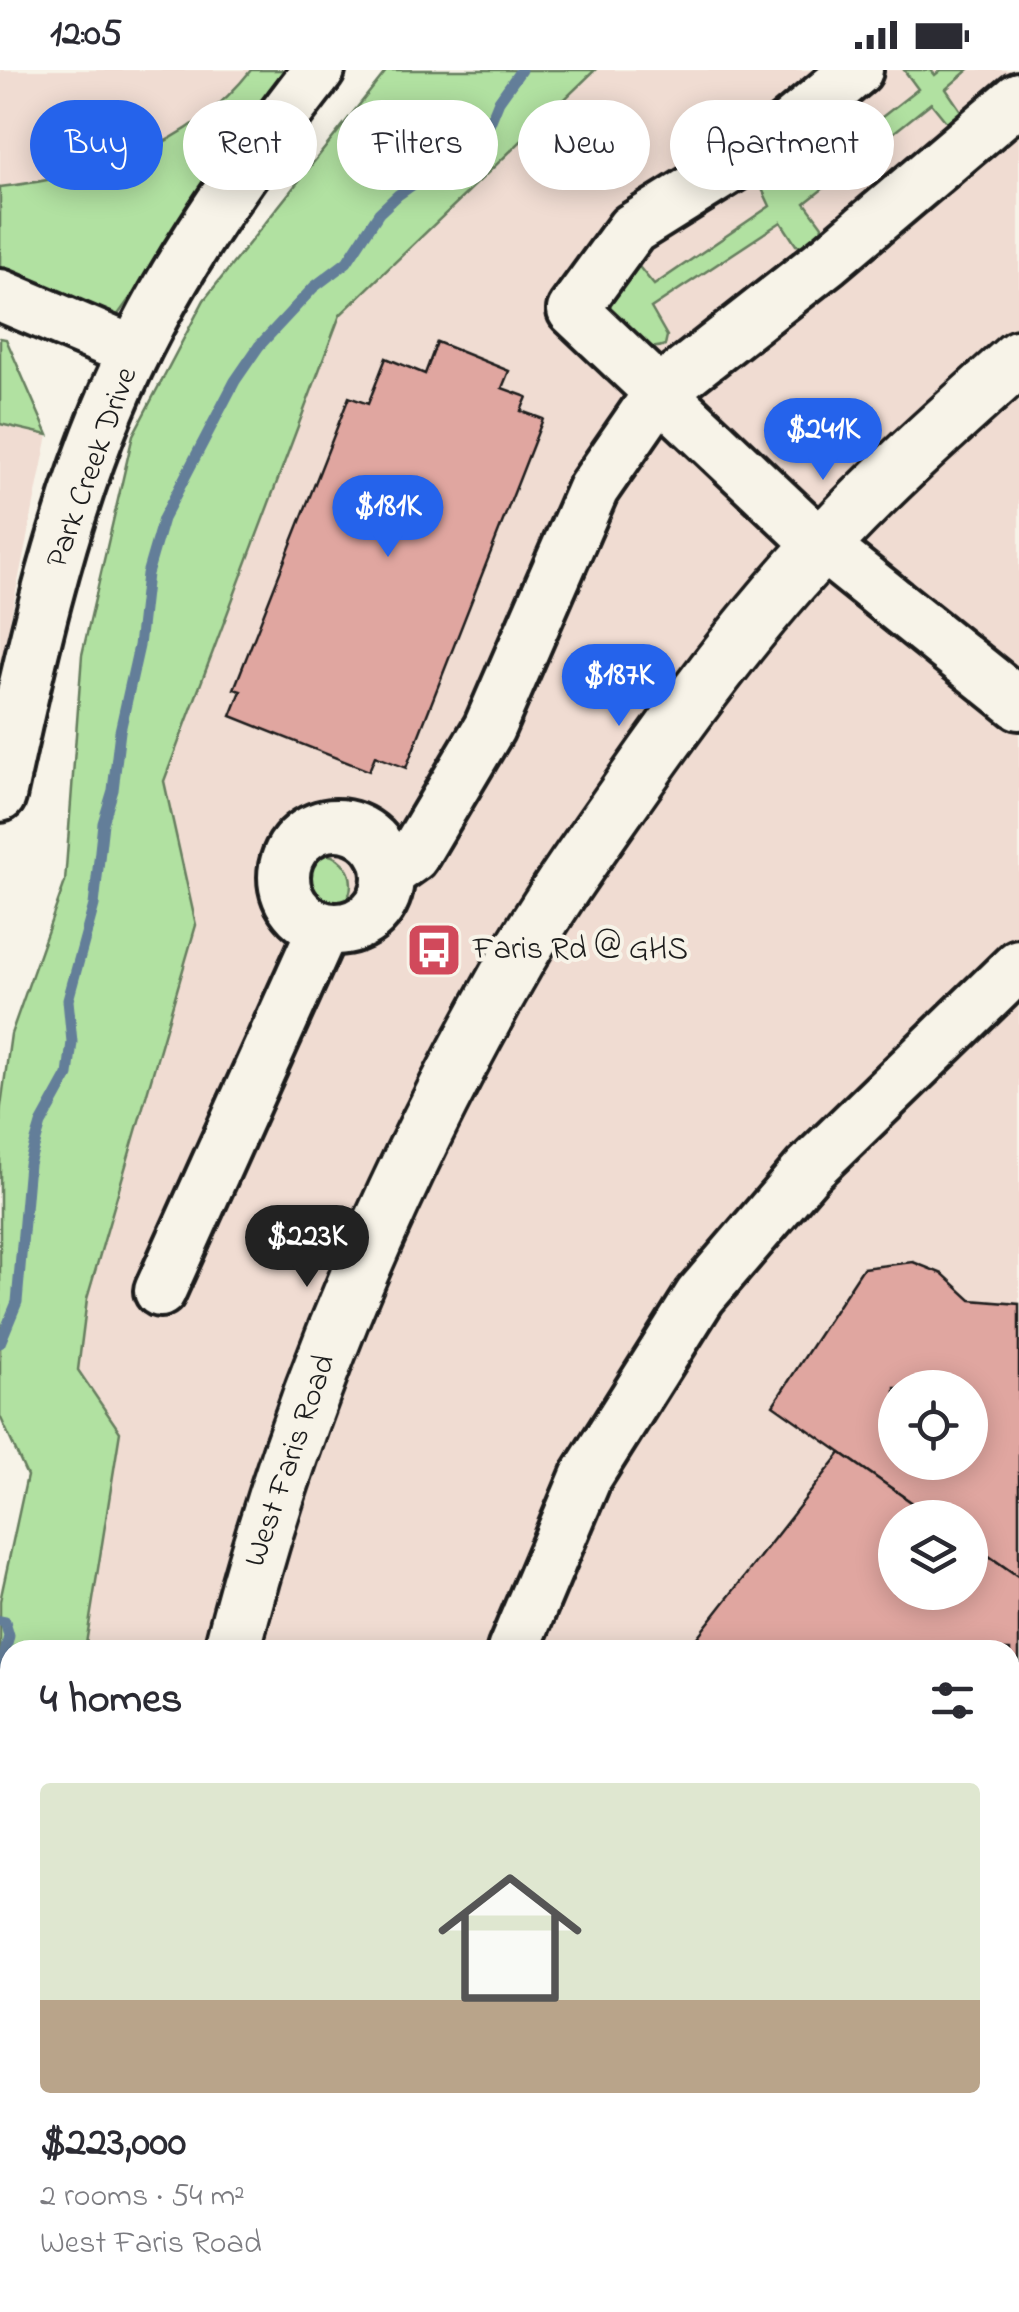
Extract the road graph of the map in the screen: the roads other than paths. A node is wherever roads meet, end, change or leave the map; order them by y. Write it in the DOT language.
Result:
graph roads {
  1 [pos="319,70"];
  2 [pos="857,70"];
  3 [pos="1019,98"];
  4 [pos="0,294"];
  5 [pos="134,352"];
  6 [pos="1019,358"];
  7 [pos="660,392"];
  8 [pos="821,545"];
  9 [pos="1019,704"];
  10 [pos="0,796"];
  11 [pos="389,873"];
  12 [pos="323,929"];
  13 [pos="1019,965"];
  14 [pos="160,1291"];
  15 [pos="235,1640"];
  16 [pos="518,1640"];
  1 -- 5 [label="street, Park Creek Drive"];
  2 -- 7 [label="street"];
  3 -- 7 [label="street"];
  4 -- 5 [label="street"];
  5 -- 10 [label="street, Park Creek Drive"];
  6 -- 8 [label="main road, West Faris Road"];
  7 -- 8 [label="street"];
  7 -- 11 [label="street"];
  8 -- 9 [label="street"];
  8 -- 15 [label="main road, West Faris Road"];
  11 -- 12 [label="street"];
  11 -- 12 [label="street"];
  12 -- 14 [label="street"];
  13 -- 16 [label="street"];
}
